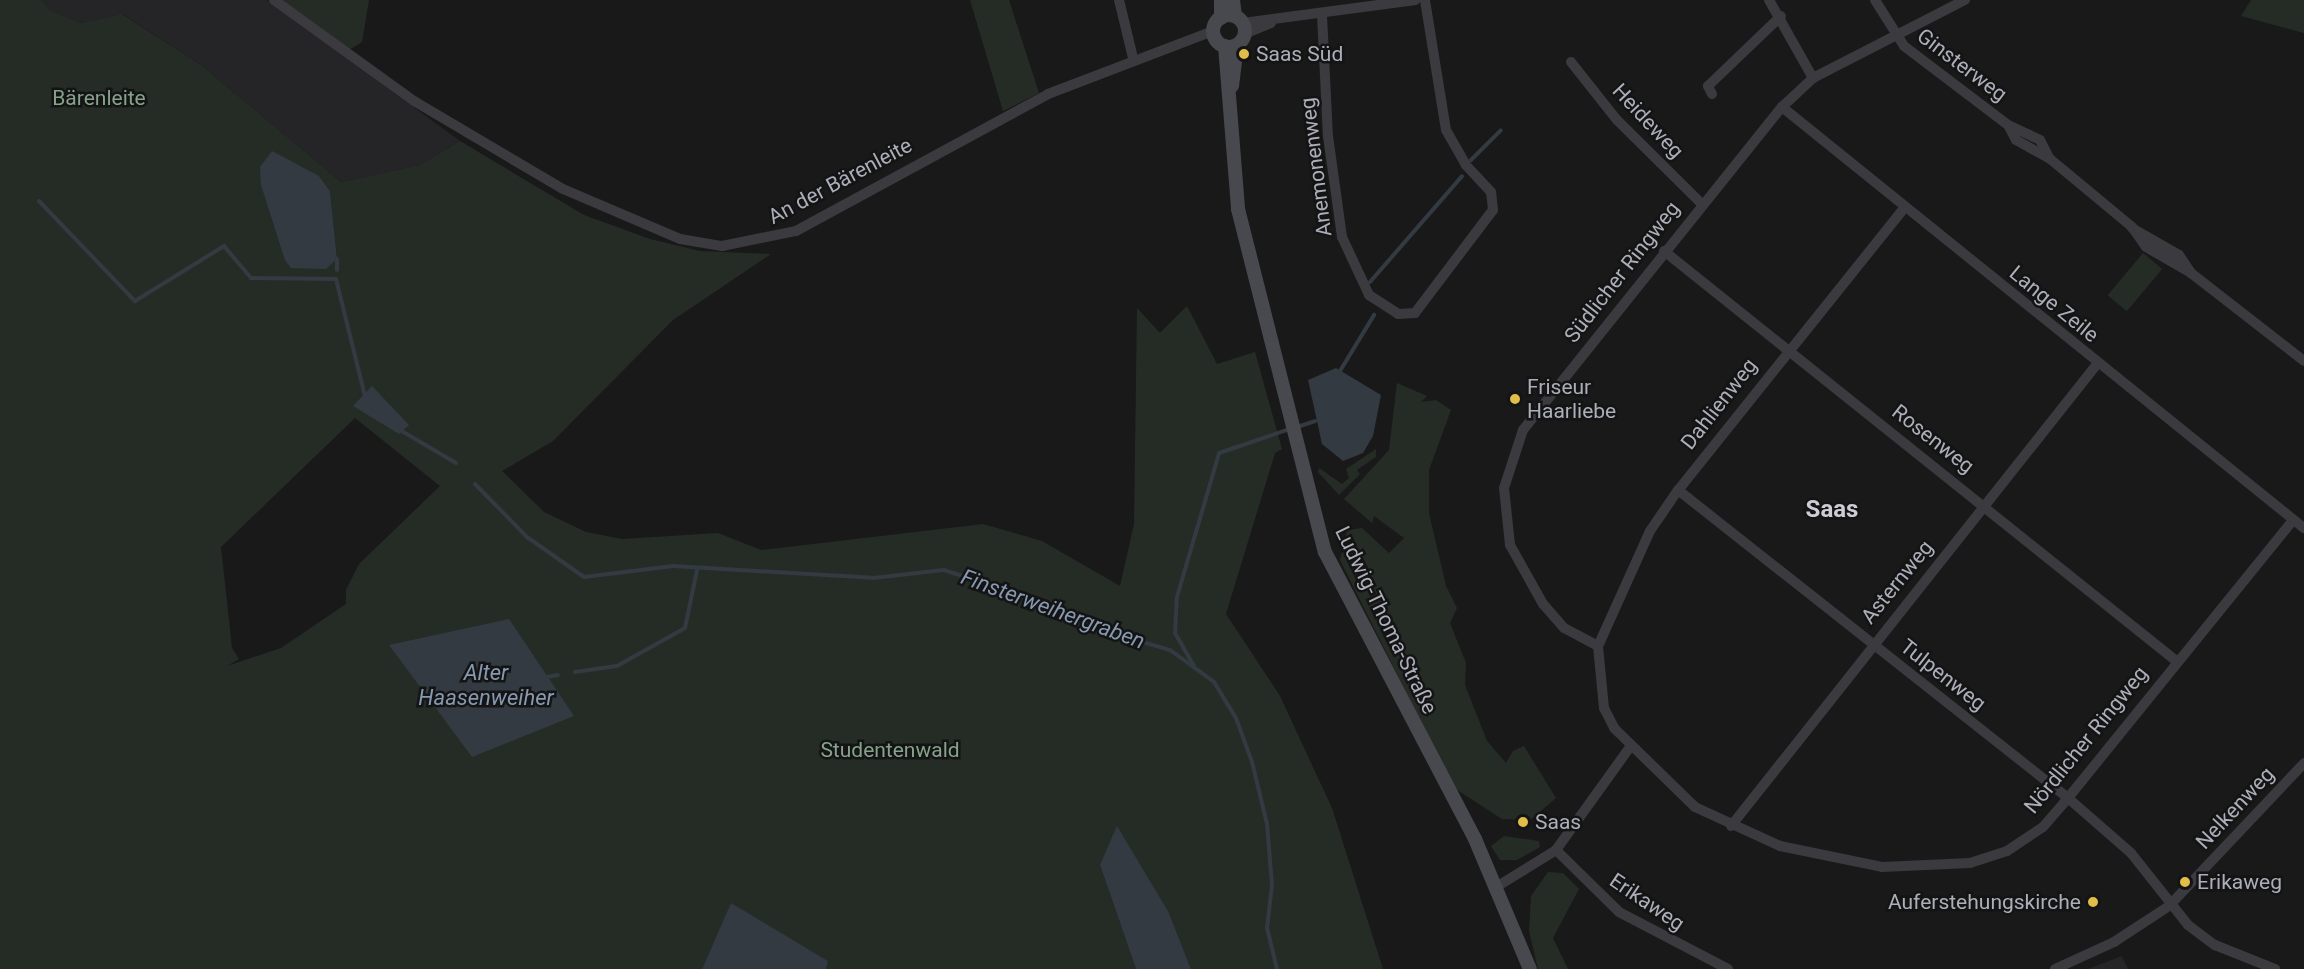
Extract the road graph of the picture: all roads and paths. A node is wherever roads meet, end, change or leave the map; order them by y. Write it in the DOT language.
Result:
graph roads {
  1 [pos="273,0"];
  2 [pos="1119,0"];
  3 [pos="1221,0"];
  4 [pos="1233,0"];
  5 [pos="1415,0"];
  6 [pos="1425,0"];
  7 [pos="1769,0"];
  8 [pos="1875,0"];
  9 [pos="1965,0"];
  10 [pos="1356,5"];
  11 [pos="1322,15"];
  12 [pos="1781,16"];
  13 [pos="1234,30"];
  14 [pos="1213,31"];
  15 [pos="1894,36"];
  16 [pos="1133,58"];
  17 [pos="1571,62"];
  18 [pos="1813,78"];
  19 [pos="1712,94"];
  20 [pos="1782,107"];
  21 [pos="1701,203"];
  22 [pos="1905,207"];
  23 [pos="1664,251"];
  24 [pos="1786,348"];
  25 [pos="2304,361"];
  26 [pos="2097,364"];
  27 [pos="1678,490"];
  28 [pos="1984,505"];
  29 [pos="2293,520"];
  30 [pos="2304,528"];
  31 [pos="1872,644"];
  32 [pos="1598,646"];
  33 [pos="2175,660"];
  34 [pos="1630,747"];
  35 [pos="2304,763"];
  36 [pos="2068,798"];
  37 [pos="1731,826"];
  38 [pos="1556,850"];
  39 [pos="1498,886"];
  40 [pos="2169,906"];
  41 [pos="1530,969"];
  42 [pos="1728,969"];
  43 [pos="2055,969"];
  44 [pos="2275,969"];
  1 -- 16 [label="street, An der Bärenleite"];
  2 -- 16 [label="street"];
  3 -- 13 [label="street"];
  4 -- 13 [label="street"];
  5 -- 10 [label="street"];
  6 -- 11 [label="street, Anemonenweg"];
  7 -- 12 [label="street"];
  8 -- 15 [label="street"];
  9 -- 15 [label="street, Südlicher Ringweg"];
  10 -- 11 [label="street"];
  11 -- 13 [label="street"];
  12 -- 18 [label="street"];
  12 -- 19 [label="street"];
  13 -- 14 [label="street"];
  13 -- 14 [label="street"];
  13 -- 39 [label="street, Ludwig-Thoma-Straße"];
  14 -- 16 [label="street, An der Bärenleite"];
  15 -- 18 [label="street, Südlicher Ringweg"];
  15 -- 25 [label="street, Ginsterweg"];
  17 -- 21 [label="street, Heideweg"];
  18 -- 20 [label="street, Südlicher Ringweg"];
  20 -- 21 [label="street, Südlicher Ringweg"];
  20 -- 22 [label="street, Lange Zeile"];
  21 -- 23 [label="street, Südlicher Ringweg"];
  22 -- 24 [label="street, Dahlienweg"];
  22 -- 26 [label="street, Lange Zeile"];
  23 -- 24 [label="street, Rosenweg"];
  23 -- 32 [label="street, Südlicher Ringweg"];
  24 -- 27 [label="street, Dahlienweg"];
  24 -- 28 [label="street, Rosenweg"];
  26 -- 28 [label="street, Asternweg"];
  26 -- 29 [label="street, Lange Zeile"];
  27 -- 31 [label="street, Tulpenweg"];
  27 -- 32 [label="street, Dahlienweg"];
  28 -- 31 [label="street, Asternweg"];
  28 -- 33 [label="street, Rosenweg"];
  29 -- 30 [label="street, Lange Zeile"];
  29 -- 33 [label="street, Nördlicher Ringweg"];
  31 -- 36 [label="street, Tulpenweg"];
  31 -- 37 [label="street, Asternweg"];
  32 -- 34 [label="street, Nördlicher Ringweg"];
  33 -- 36 [label="street, Nördlicher Ringweg"];
  34 -- 37 [label="street, Nördlicher Ringweg"];
  34 -- 38 [label="street"];
  35 -- 40 [label="street, Nelkenweg"];
  36 -- 37 [label="street, Nördlicher Ringweg"];
  36 -- 40 [label="street, Tulpenweg"];
  38 -- 39 [label="street"];
  38 -- 42 [label="street, Erikaweg"];
  39 -- 41 [label="street, Ludwig-Thoma-Straße"];
  40 -- 43 [label="street"];
  40 -- 44 [label="street, Tulpenweg"];
}
